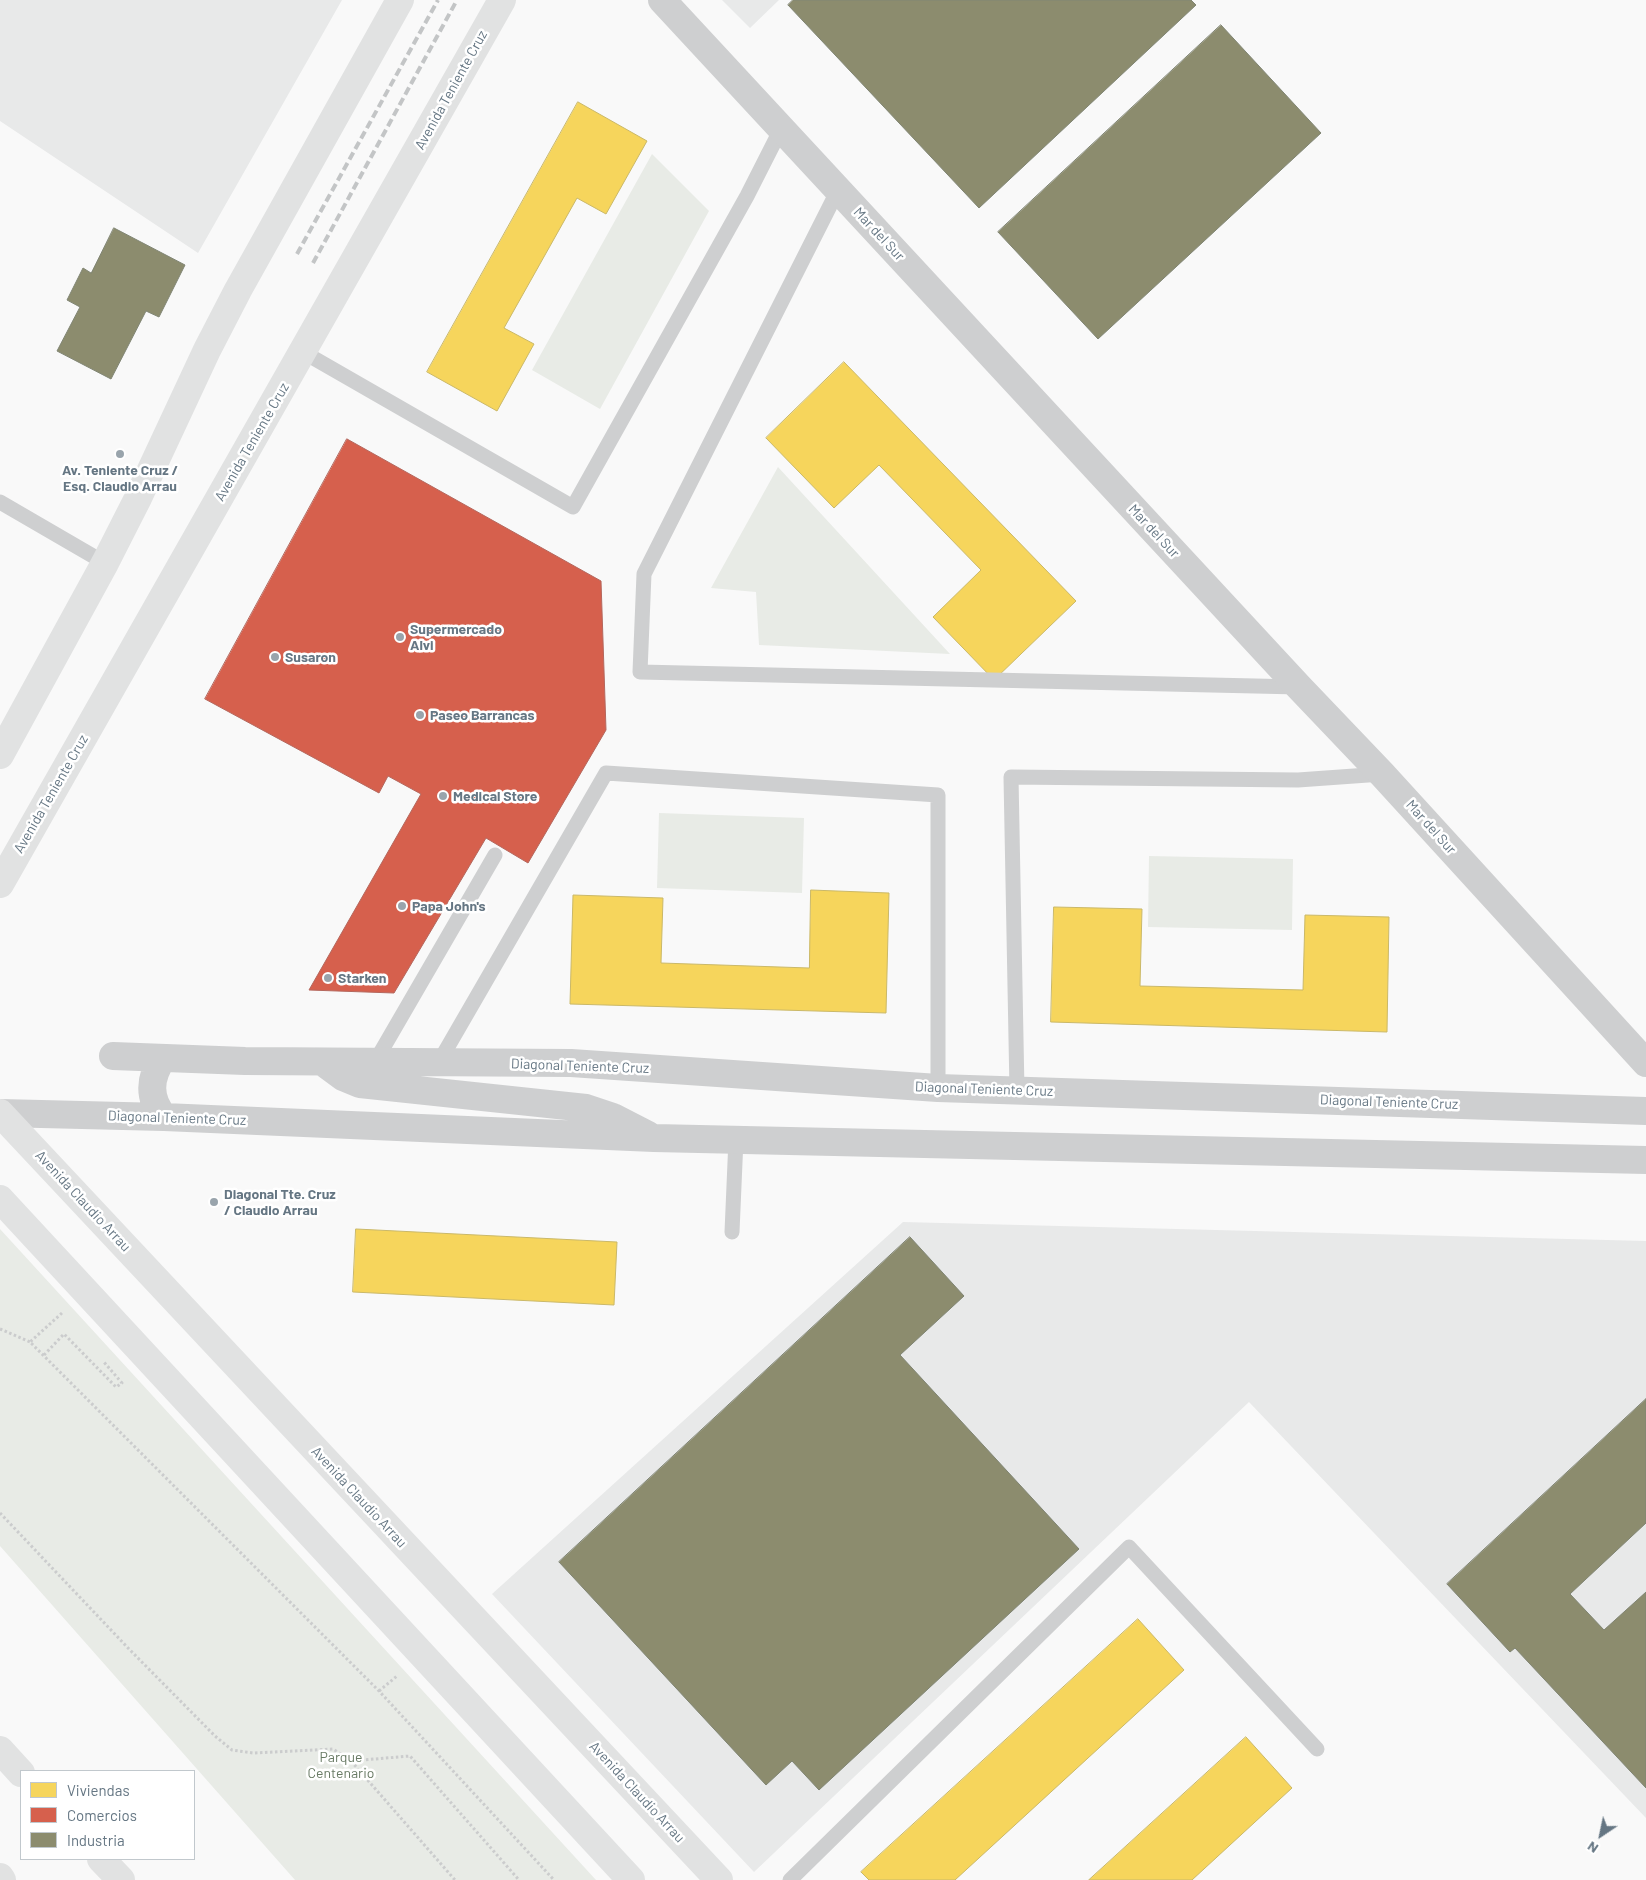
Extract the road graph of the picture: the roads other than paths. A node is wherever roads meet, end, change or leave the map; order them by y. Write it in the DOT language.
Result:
graph roads {
  1 [pos="400,0"];
  2 [pos="502,0"];
  3 [pos="662,0"];
  4 [pos="781,129"];
  5 [pos="838,190"];
  6 [pos="304,352"];
  7 [pos="0,502"];
  8 [pos="105,563"];
  9 [pos="1299,687"];
  10 [pos="0,755"];
  11 [pos="1382,774"];
  12 [pos="495,855"];
  13 [pos="0,884"];
  14 [pos="113,1056"];
  15 [pos="163,1058"];
  16 [pos="322,1062"];
  17 [pos="375,1062"];
  18 [pos="439,1062"];
  19 [pos="1646,1063"];
  20 [pos="938,1088"];
  21 [pos="1017,1091"];
  22 [pos="1646,1110"];
  23 [pos="0,1113"];
  24 [pos="164,1117"];
  25 [pos="654,1138"];
  26 [pos="736,1139"];
  27 [pos="1646,1160"];
  28 [pos="0,1200"];
  29 [pos="732,1232"];
  30 [pos="1317,1749"];
  31 [pos="0,1750"];
  32 [pos="20,1772"];
  33 [pos="102,1860"];
  34 [pos="121,1880"];
  35 [pos="631,1880"];
  36 [pos="719,1880"];
  37 [pos="790,1880"];
  1 -- 8 [label="main road"];
  2 -- 6 [label="main road, Avenida Teniente Cruz"];
  3 -- 4 [label="street, Mar del Sur"];
  4 -- 5 [label="street, Mar del Sur"];
  4 -- 6 [label="lane"];
  5 -- 9 [label="street, Mar del Sur"];
  5 -- 9 [label="lane"];
  6 -- 13 [label="main road, Avenida Teniente Cruz"];
  7 -- 8 [label="lane"];
  8 -- 10 [label="main road"];
  9 -- 11 [label="street, Mar del Sur"];
  11 -- 19 [label="street, Mar del Sur"];
  11 -- 21 [label="lane"];
  12 -- 17 [label="lane"];
  14 -- 15 [label="street, Diagonal Teniente Cruz"];
  15 -- 16 [label="street, Diagonal Teniente Cruz"];
  15 -- 24 [label="street"];
  16 -- 17 [label="street, Diagonal Teniente Cruz"];
  16 -- 25 [label="street, Diagonal Teniente Cruz"];
  17 -- 18 [label="street, Diagonal Teniente Cruz"];
  18 -- 20 [label="street, Diagonal Teniente Cruz"];
  18 -- 20 [label="lane"];
  20 -- 21 [label="street, Diagonal Teniente Cruz"];
  21 -- 22 [label="street, Diagonal Teniente Cruz"];
  23 -- 24 [label="street, Diagonal Teniente Cruz"];
  23 -- 36 [label="main road, Avenida Claudio Arrau"];
  24 -- 25 [label="street, Diagonal Teniente Cruz"];
  25 -- 26 [label="street, Diagonal Teniente Cruz"];
  26 -- 27 [label="street, Diagonal Teniente Cruz"];
  26 -- 29 [label="lane"];
  28 -- 35 [label="main road"];
  30 -- 37 [label="lane"];
  31 -- 32 [label="main road"];
  33 -- 34 [label="main road"];
}
